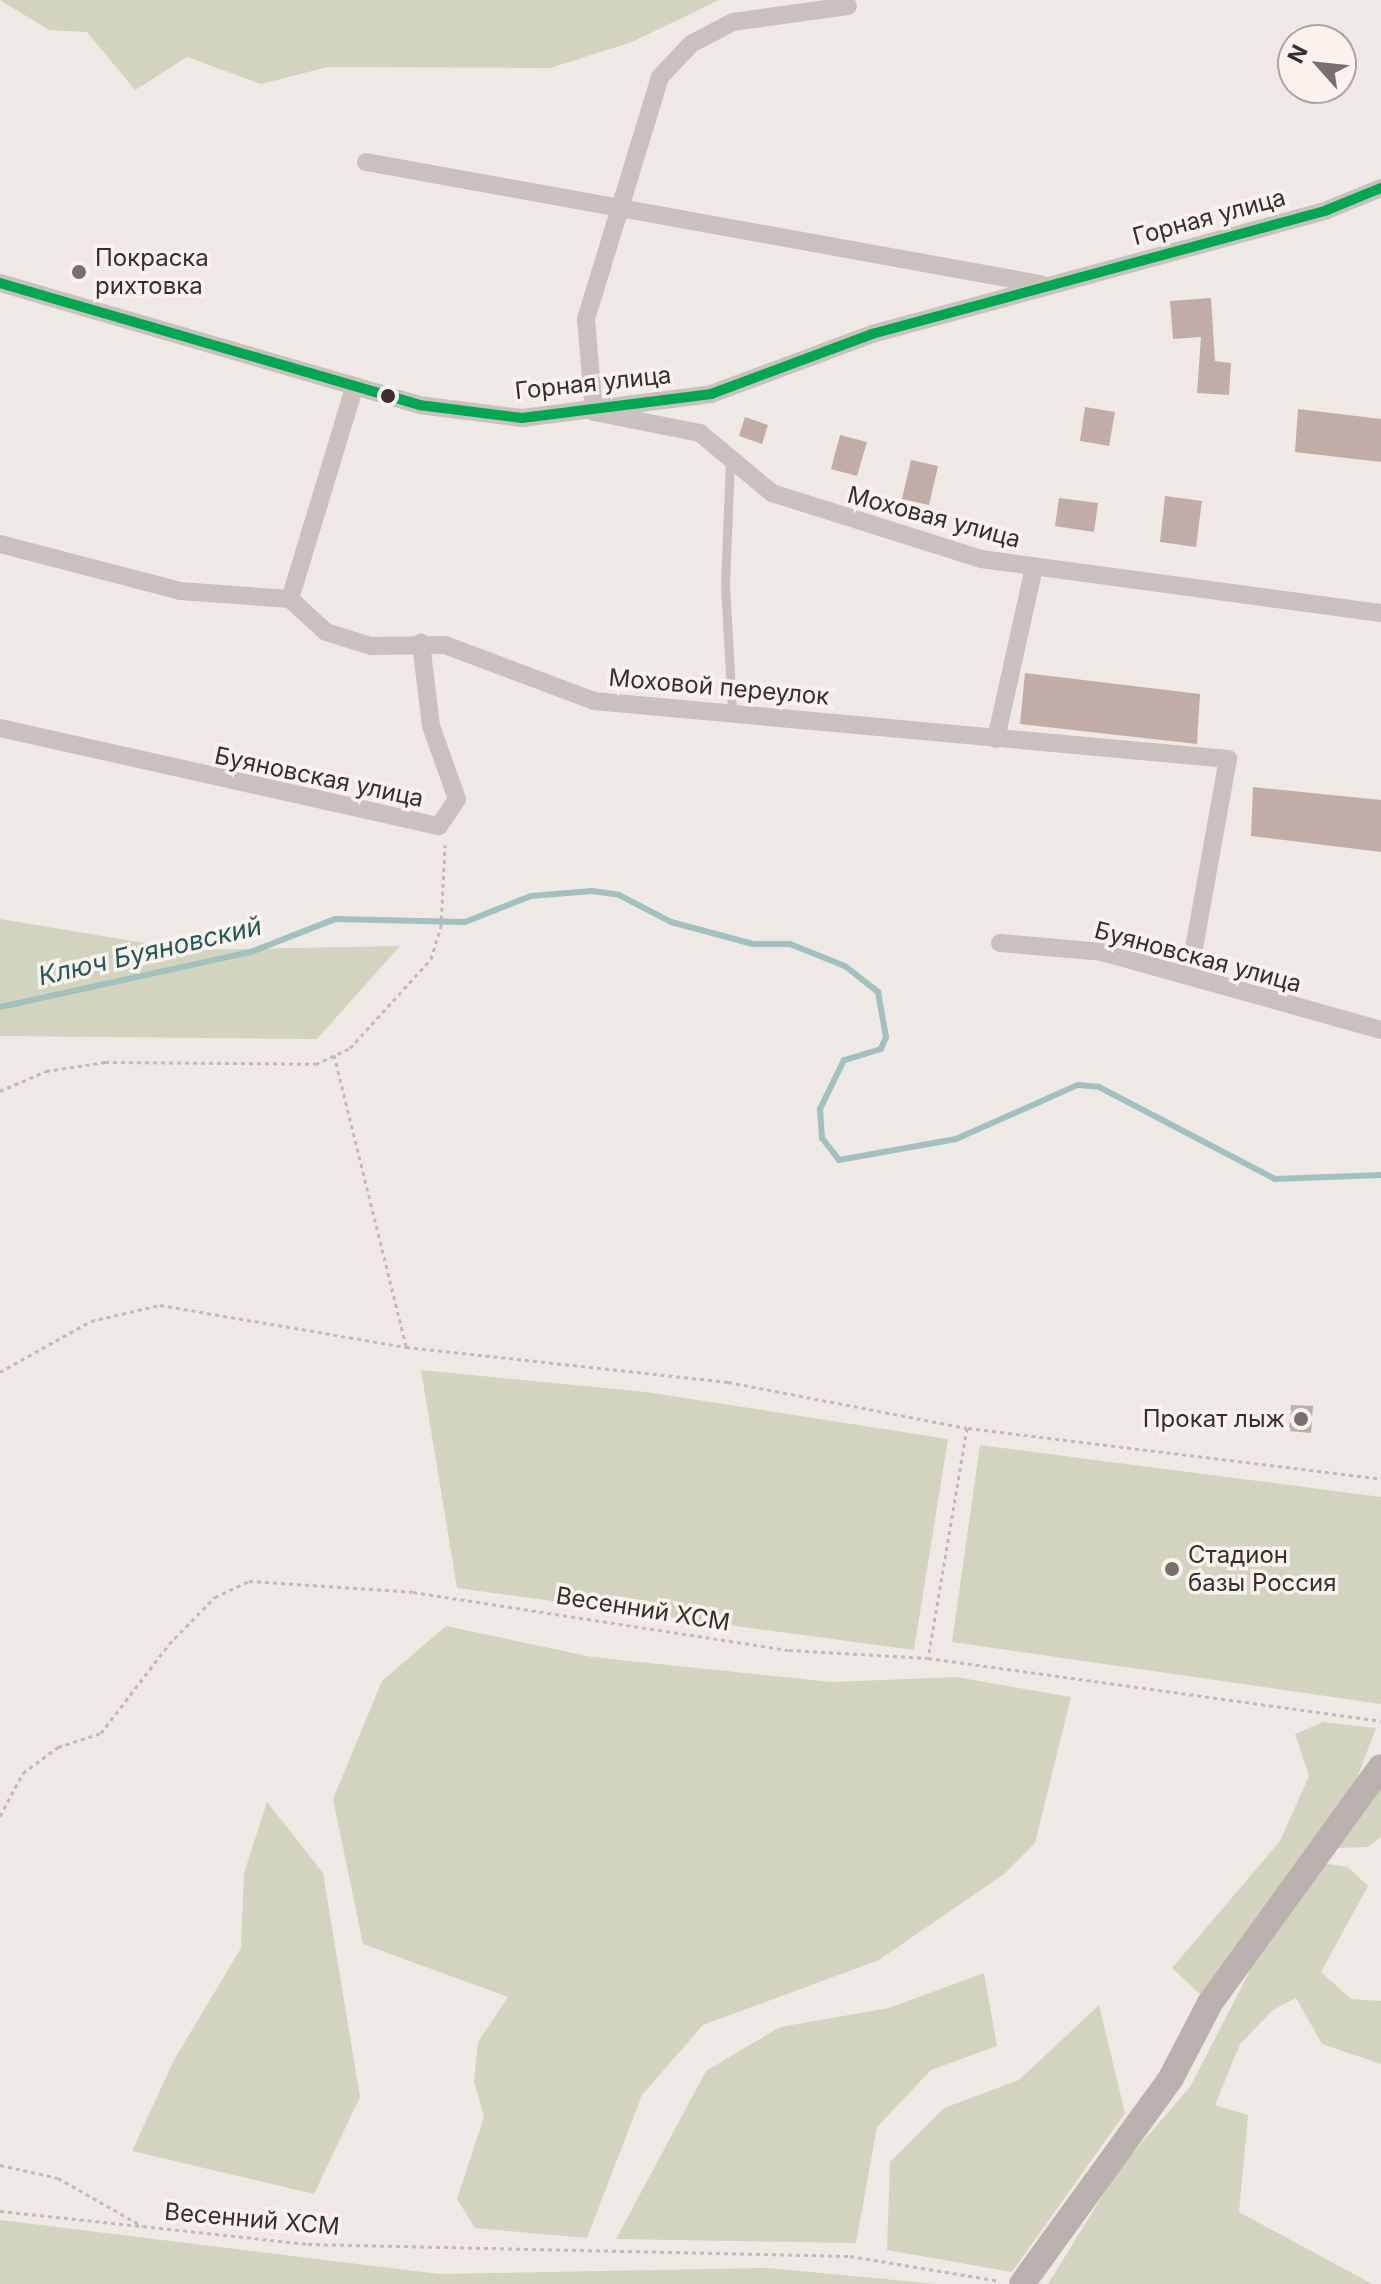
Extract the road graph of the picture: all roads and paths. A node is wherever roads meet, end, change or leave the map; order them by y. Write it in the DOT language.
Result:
graph roads {
  1 [pos="853,3"];
  2 [pos="366,162"];
  3 [pos="1381,188"];
  4 [pos="617,210"];
  5 [pos="0,283"];
  6 [pos="1047,285"];
  7 [pos="354,388"];
  8 [pos="594,412"];
  9 [pos="730,458"];
  10 [pos="0,544"];
  11 [pos="1034,568"];
  12 [pos="290,599"];
  13 [pos="1381,613"];
  14 [pos="421,643"];
  15 [pos="732,712"];
  16 [pos="0,728"];
  17 [pos="996,739"];
  18 [pos="444,821"];
  19 [pos="1000,943"];
  20 [pos="1189,976"];
  21 [pos="1381,1030"];
  22 [pos="334,1055"];
  23 [pos="0,1091"];
  24 [pos="406,1347"];
  25 [pos="0,1372"];
  26 [pos="967,1428"];
  27 [pos="1381,1479"];
  28 [pos="928,1658"];
  29 [pos="1381,1721"];
  30 [pos="1381,1767"];
  31 [pos="0,1816"];
  32 [pos="0,2165"];
  33 [pos="0,2211"];
  34 [pos="146,2228"];
  35 [pos="1013,2283"];
  1 -- 4 [label="street"];
  2 -- 4 [label="street, Горная улица"];
  3 -- 6 [label="street, Горная улица"];
  4 -- 6 [label="street, Горная улица"];
  4 -- 8 [label="street"];
  5 -- 7 [label="street, Горная улица"];
  6 -- 8 [label="street, Горная улица"];
  7 -- 8 [label="street, Горная улица"];
  7 -- 12 [label="street"];
  8 -- 9 [label="street, Моховая улица"];
  9 -- 11 [label="street, Моховая улица"];
  9 -- 15 [label="lane"];
  10 -- 12 [label="street"];
  11 -- 13 [label="street, Моховая улица"];
  11 -- 17 [label="street"];
  12 -- 14 [label="street, Моховой переулок"];
  14 -- 15 [label="street, Моховой переулок"];
  14 -- 18 [label="street, Буяновская улица"];
  15 -- 17 [label="street, Моховой переулок"];
  16 -- 18 [label="street, Буяновская улица"];
  17 -- 20 [label="street, Моховой переулок"];
  18 -- 22 [label="path"];
  19 -- 20 [label="street, Буяновская улица"];
  20 -- 21 [label="street, Буяновская улица"];
  22 -- 23 [label="path"];
  22 -- 24 [label="path"];
  24 -- 25 [label="path"];
  24 -- 26 [label="path"];
  26 -- 27 [label="path"];
  26 -- 28 [label="path"];
  28 -- 29 [label="path, Весенний ХСМ"];
  28 -- 31 [label="path, Весенний ХСМ"];
  30 -- 35 [label="main road"];
  32 -- 34 [label="path, Весенний ХСМ"];
  33 -- 34 [label="path"];
  34 -- 35 [label="path, Весенний ХСМ"];
}
